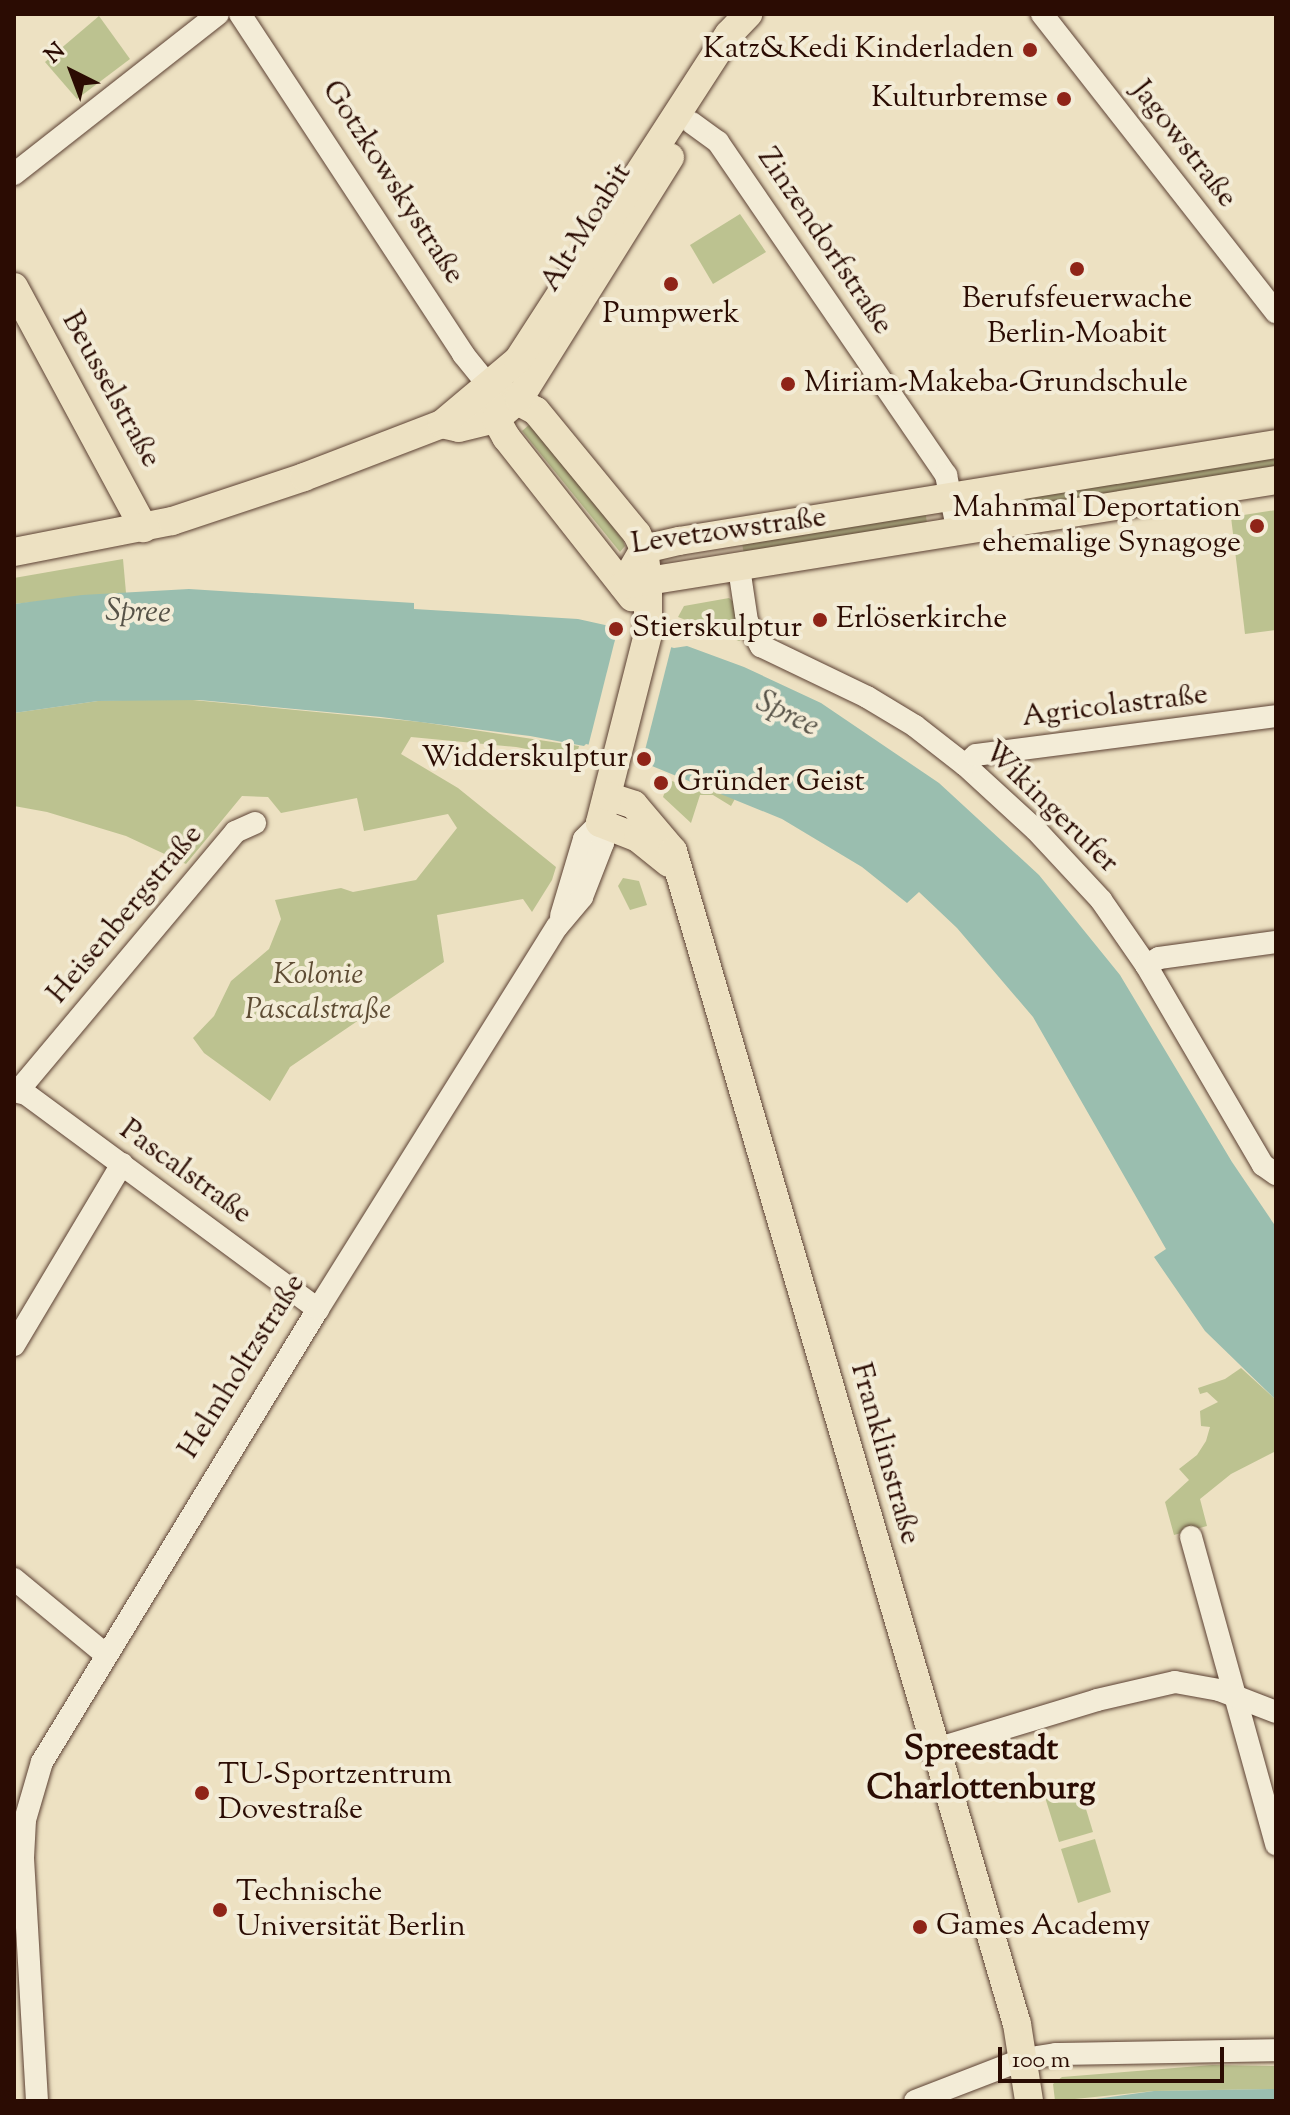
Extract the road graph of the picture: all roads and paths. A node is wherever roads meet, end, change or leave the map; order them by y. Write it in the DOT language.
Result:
graph roads {
  1 [pos="218,14"];
  2 [pos="240,14"];
  3 [pos="750,14"];
  4 [pos="1042,14"];
  5 [pos="692,123"];
  6 [pos="14,174"];
  7 [pos="14,287"];
  8 [pos="1276,312"];
  9 [pos="489,386"];
  10 [pos="519,399"];
  11 [pos="496,419"];
  12 [pos="442,424"];
  13 [pos="1276,444"];
  14 [pos="1276,480"];
  15 [pos="951,496"];
  16 [pos="144,528"];
  17 [pos="733,532"];
  18 [pos="958,532"];
  19 [pos="644,549"];
  20 [pos="14,552"];
  21 [pos="739,568"];
  22 [pos="636,584"];
  23 [pos="648,627"];
  24 [pos="1276,716"];
  25 [pos="965,765"];
  26 [pos="607,796"];
  27 [pos="255,823"];
  28 [pos="600,823"];
  29 [pos="676,869"];
  30 [pos="1276,942"];
  31 [pos="1146,965"];
  32 [pos="16,1091"];
  33 [pos="122,1164"];
  34 [pos="1270,1170"];
  35 [pos="318,1309"];
  36 [pos="14,1345"];
  37 [pos="1191,1537"];
  38 [pos="14,1579"];
  39 [pos="105,1654"];
  40 [pos="1235,1696"];
  41 [pos="1276,1712"];
  42 [pos="936,1749"];
  43 [pos="1276,1844"];
  44 [pos="1276,2050"];
  45 [pos="1024,2059"];
  46 [pos="1029,2095"];
  47 [pos="37,2101"];
  48 [pos="915,2101"];
  1 -- 6 [label="street"];
  2 -- 9 [label="street, Gotzkowskystraße"];
  3 -- 5 [label="main road, Alt-Moabit"];
  3 -- 9 [label="main road, Alt-Moabit"];
  4 -- 8 [label="street, Jagowstraße"];
  5 -- 10 [label="main road, Alt-Moabit"];
  5 -- 15 [label="street, Zinzendorfstraße"];
  7 -- 16 [label="main road, Beusselstraße"];
  9 -- 10 [label="main road"];
  9 -- 11 [label="main road, Gotzkowskystraße"];
  9 -- 12 [label="main road, Alt-Moabit"];
  10 -- 11 [label="main road, Alt-Moabit"];
  10 -- 19 [label="main road"];
  11 -- 12 [label="main road, Alt-Moabit"];
  11 -- 22 [label="main road, Gotzkowskystraße"];
  12 -- 16 [label="main road, Alt-Moabit"];
  13 -- 15 [label="main road, Levetzowstraße"];
  14 -- 18 [label="main road, Levetzowstraße"];
  15 -- 17 [label="main road, Levetzowstraße"];
  15 -- 18 [label="street, Zinzendorfstraße"];
  16 -- 20 [label="main road, Alt-Moabit"];
  17 -- 19 [label="main road, Levetzowstraße"];
  17 -- 21 [label="main road"];
  18 -- 21 [label="main road, Levetzowstraße"];
  19 -- 22 [label="main road, Levetzowstraße"];
  21 -- 22 [label="main road, Levetzowstraße"];
  21 -- 25 [label="street, Wikingerufer"];
  22 -- 23 [label="main road, Gotzkowskystraße"];
  23 -- 26 [label="main road, Helmholtzstraße"];
  24 -- 25 [label="street, Agricolastraße"];
  25 -- 31 [label="street, Wikingerufer"];
  26 -- 28 [label="main road, Helmholtzstraße"];
  26 -- 29 [label="main road, Franklinstraße"];
  27 -- 32 [label="street, Heisenbergstraße"];
  28 -- 29 [label="main road"];
  28 -- 35 [label="street, Helmholtzstraße"];
  29 -- 42 [label="main road, Franklinstraße"];
  30 -- 31 [label="street"];
  31 -- 34 [label="street, Wikingerufer"];
  32 -- 33 [label="street, Pascalstraße"];
  33 -- 35 [label="street, Pascalstraße"];
  33 -- 36 [label="street"];
  35 -- 39 [label="street, Helmholtzstraße"];
  37 -- 40 [label="street"];
  38 -- 39 [label="street"];
  39 -- 47 [label="street, Helmholtzstraße"];
  40 -- 41 [label="street"];
  40 -- 42 [label="street"];
  40 -- 43 [label="street"];
  42 -- 45 [label="main road, Franklinstraße"];
  44 -- 45 [label="street"];
  45 -- 46 [label="main road, Franklinstraße"];
  45 -- 48 [label="street"];
}
